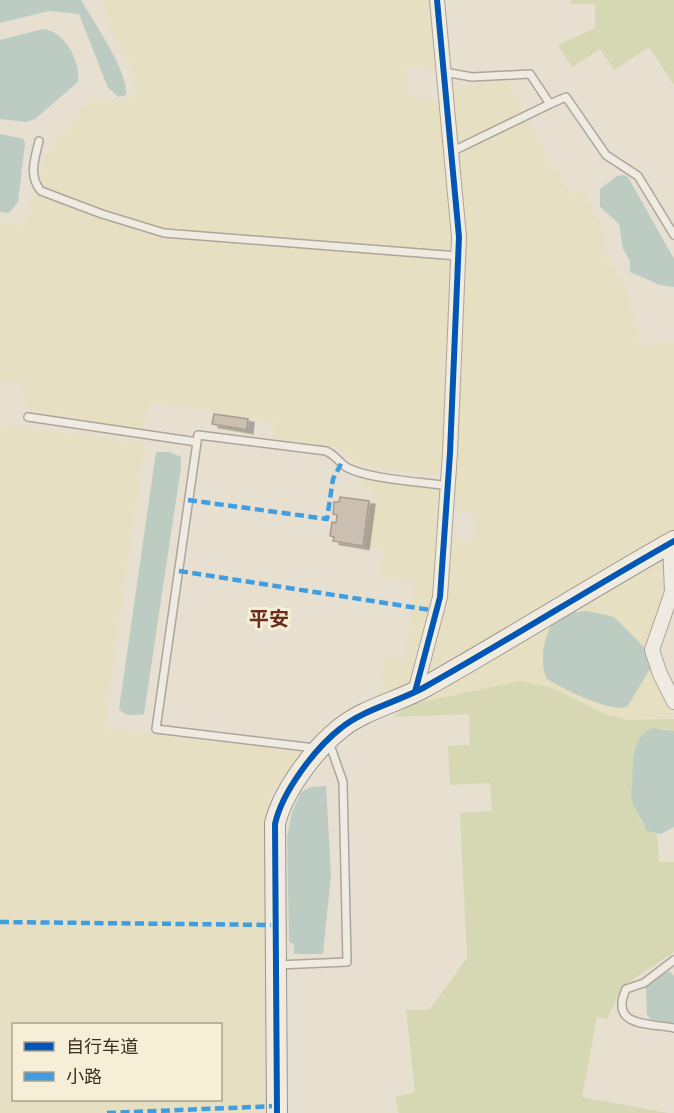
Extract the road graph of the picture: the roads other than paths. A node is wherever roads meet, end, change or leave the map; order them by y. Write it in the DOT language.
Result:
graph roads {
  1 [pos="437,0"];
  2 [pos="444,72"];
  3 [pos="550,104"];
  4 [pos="39,141"];
  5 [pos="451,152"];
  6 [pos="674,235"];
  7 [pos="458,256"];
  8 [pos="27,417"];
  9 [pos="197,442"];
  10 [pos="448,486"];
  11 [pos="672,542"];
  12 [pos="415,692"];
  13 [pos="674,702"];
  14 [pos="325,745"];
  15 [pos="674,960"];
  16 [pos="275,965"];
  17 [pos="674,1028"];
  18 [pos="277,1113"];
  1 -- 2 [label="street"];
  2 -- 3 [label="lane"];
  2 -- 5 [label="street"];
  3 -- 5 [label="lane"];
  3 -- 6 [label="lane"];
  4 -- 7 [label="lane"];
  5 -- 7 [label="street"];
  7 -- 10 [label="street"];
  8 -- 9 [label="lane"];
  9 -- 10 [label="lane"];
  9 -- 14 [label="lane"];
  10 -- 12 [label="street"];
  11 -- 12 [label="street"];
  11 -- 13 [label="street"];
  12 -- 14 [label="street"];
  14 -- 16 [label="street"];
  14 -- 16 [label="lane"];
  15 -- 17 [label="lane"];
  16 -- 18 [label="street"];
}
